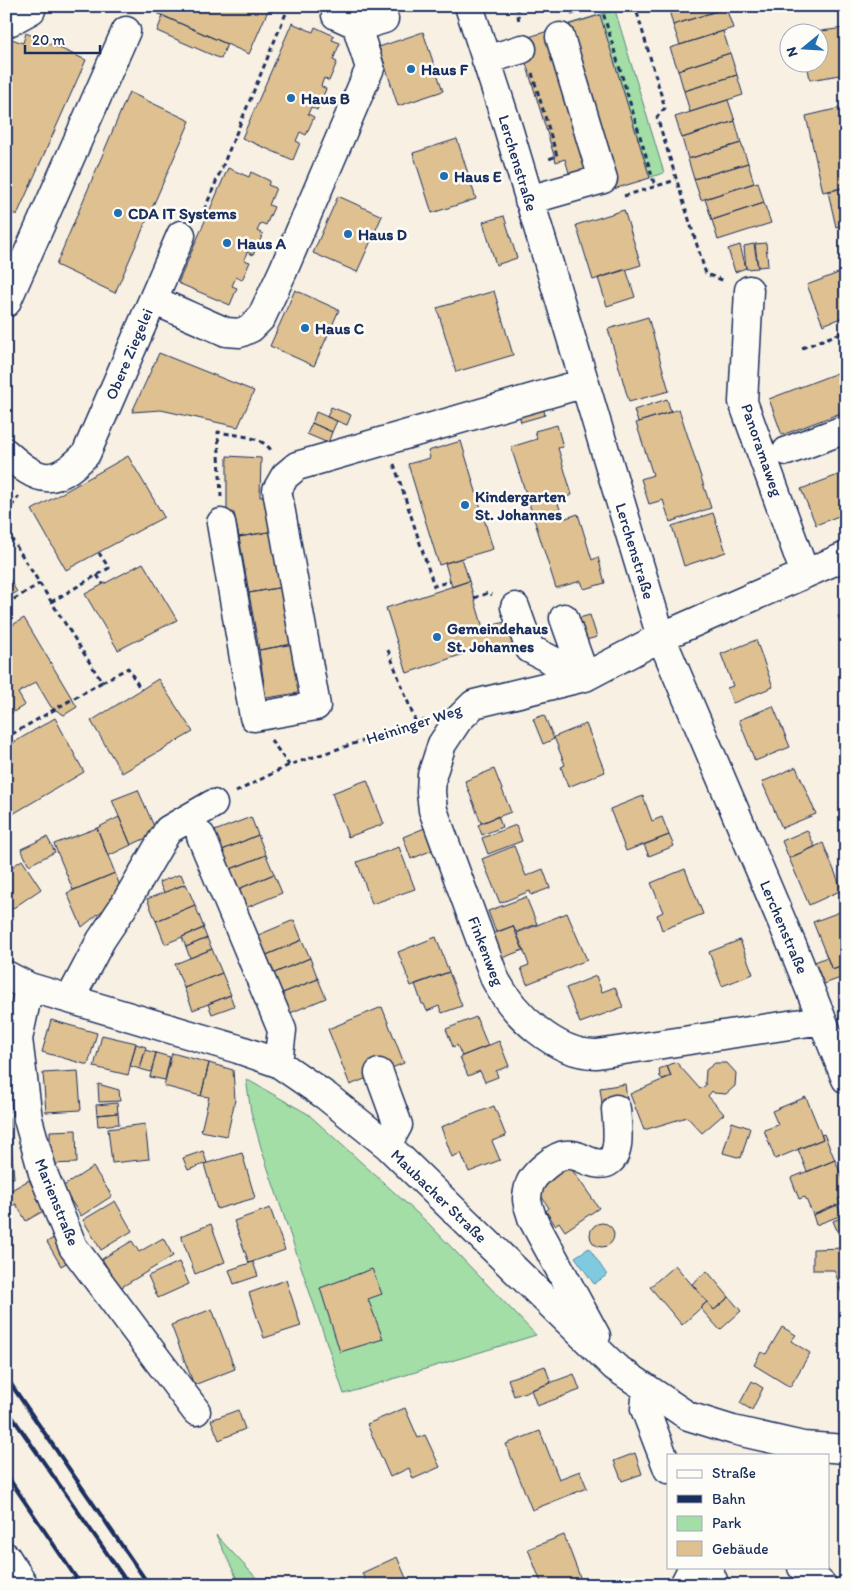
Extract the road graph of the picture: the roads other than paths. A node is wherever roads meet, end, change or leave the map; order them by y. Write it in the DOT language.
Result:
graph roads {
  1 [pos="469,6"];
  2 [pos="384,19"];
  3 [pos="126,31"];
  4 [pos="560,37"];
  5 [pos="524,48"];
  6 [pos="486,60"];
  7 [pos="529,200"];
  8 [pos="181,235"];
  9 [pos="749,290"];
  10 [pos="153,300"];
  11 [pos="6,303"];
  12 [pos="585,383"];
  13 [pos="846,429"];
  14 [pos="787,451"];
  15 [pos="6,453"];
  16 [pos="221,513"];
  17 [pos="846,556"];
  18 [pos="805,574"];
  19 [pos="515,607"];
  20 [pos="564,618"];
  21 [pos="662,637"];
  22 [pos="585,677"];
  23 [pos="474,704"];
  24 [pos="213,804"];
  25 [pos="201,836"];
  26 [pos="18,981"];
  27 [pos="70,999"];
  28 [pos="822,1020"];
  29 [pos="278,1063"];
  30 [pos="378,1073"];
  31 [pos="846,1079"];
  32 [pos="616,1109"];
  33 [pos="386,1145"];
  34 [pos="615,1367"];
  35 [pos="647,1389"];
  36 [pos="196,1411"];
  37 [pos="846,1449"];
  38 [pos="667,1467"];
  39 [pos="6,1557"];
  40 [pos="692,1568"];
  41 [pos="707,1568"];
  42 [pos="803,1568"];
  43 [pos="24,1585"];
  44 [pos="684,1585"];
  45 [pos="715,1585"];
  46 [pos="822,1585"];
  1 -- 6 [label="street, Lerchenstraße"];
  2 -- 10 [label="street"];
  3 -- 11 [label="street"];
  4 -- 7 [label="street"];
  5 -- 6 [label="street"];
  6 -- 7 [label="street, Lerchenstraße"];
  7 -- 12 [label="street, Lerchenstraße"];
  8 -- 10 [label="street, Obere Ziegelei"];
  9 -- 18 [label="street, Panoramaweg"];
  10 -- 15 [label="street, Obere Ziegelei"];
  12 -- 16 [label="street"];
  12 -- 21 [label="street, Lerchenstraße"];
  13 -- 14 [label="street"];
  17 -- 18 [label="street, Heininger Weg"];
  18 -- 21 [label="street, Heininger Weg"];
  19 -- 22 [label="street"];
  20 -- 22 [label="street"];
  21 -- 22 [label="street, Heininger Weg"];
  21 -- 28 [label="street, Lerchenstraße"];
  22 -- 23 [label="street, Heininger Weg"];
  23 -- 28 [label="street, Finkenweg"];
  24 -- 27 [label="street"];
  25 -- 29 [label="street"];
  26 -- 27 [label="street, Maubacher Straße"];
  26 -- 36 [label="street, Marienstraße"];
  27 -- 29 [label="street, Maubacher Straße"];
  28 -- 31 [label="street, Lerchenstraße"];
  29 -- 33 [label="street, Maubacher Straße"];
  30 -- 33 [label="street"];
  32 -- 34 [label="street"];
  33 -- 34 [label="street, Maubacher Straße"];
  34 -- 35 [label="street, Maubacher Straße"];
  35 -- 37 [label="street, Maubacher Straße"];
  35 -- 38 [label="street"];
  39 -- 43 [label="street"];
  40 -- 44 [label="street"];
  41 -- 45 [label="street"];
  42 -- 46 [label="street"];
}
